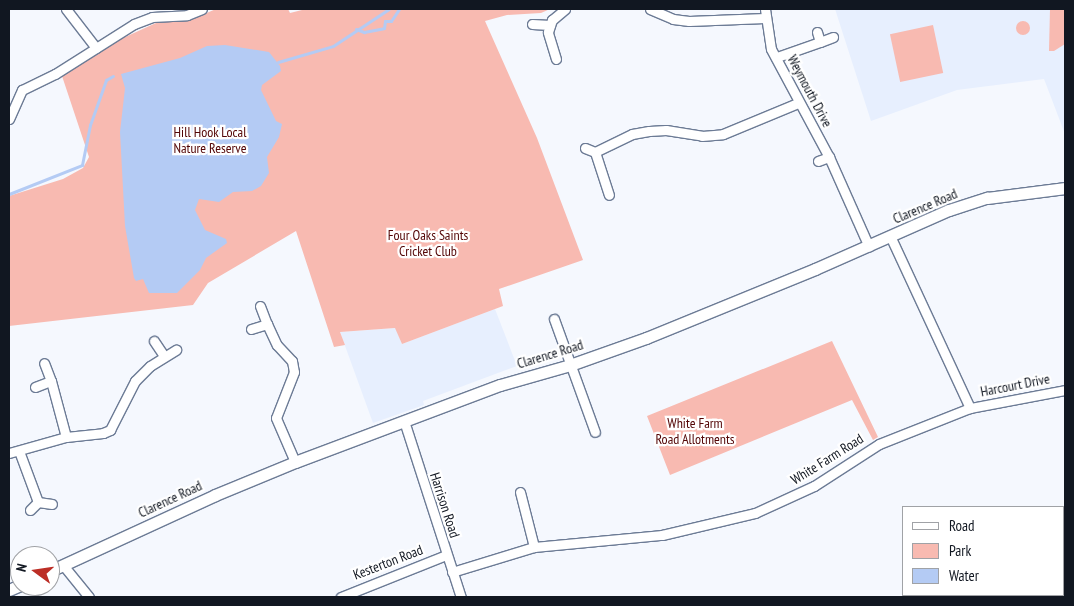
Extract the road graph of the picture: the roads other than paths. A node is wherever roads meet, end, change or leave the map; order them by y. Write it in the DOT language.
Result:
graph roads {
  1 [pos="66,9"];
  2 [pos="202,9"];
  3 [pos="565,9"];
  4 [pos="650,9"];
  5 [pos="765,14"];
  6 [pos="532,24"];
  7 [pos="550,24"];
  8 [pos="817,32"];
  9 [pos="833,37"];
  10 [pos="820,42"];
  11 [pos="96,48"];
  12 [pos="777,57"];
  13 [pos="556,59"];
  14 [pos="12,102"];
  15 [pos="798,103"];
  16 [pos="9,119"];
  17 [pos="585,148"];
  18 [pos="596,152"];
  19 [pos="828,157"];
  20 [pos="818,161"];
  21 [pos="1065,188"];
  22 [pos="609,195"];
  23 [pos="890,236"];
  24 [pos="869,247"];
  25 [pos="260,306"];
  26 [pos="554,319"];
  27 [pos="267,324"];
  28 [pos="251,328"];
  29 [pos="154,341"];
  30 [pos="176,350"];
  31 [pos="164,356"];
  32 [pos="44,363"];
  33 [pos="570,366"];
  34 [pos="51,381"];
  35 [pos="35,387"];
  36 [pos="1065,390"];
  37 [pos="970,408"];
  38 [pos="404,421"];
  39 [pos="595,432"];
  40 [pos="66,437"];
  41 [pos="19,450"];
  42 [pos="9,453"];
  43 [pos="295,462"];
  44 [pos="520,492"];
  45 [pos="38,502"];
  46 [pos="52,504"];
  47 [pos="30,510"];
  48 [pos="534,547"];
  49 [pos="446,555"];
  50 [pos="63,565"];
  51 [pos="60,566"];
  52 [pos="452,572"];
  53 [pos="89,597"];
  54 [pos="341,597"];
  55 [pos="461,597"];
  1 -- 11 [label="street"];
  2 -- 11 [label="street"];
  3 -- 7 [label="street"];
  4 -- 5 [label="street"];
  5 -- 12 [label="street, Weymouth Drive"];
  6 -- 7 [label="street"];
  7 -- 13 [label="street"];
  8 -- 10 [label="street"];
  9 -- 10 [label="street"];
  10 -- 12 [label="street"];
  11 -- 14 [label="street"];
  12 -- 15 [label="street, Weymouth Drive"];
  14 -- 16 [label="street"];
  15 -- 18 [label="street"];
  15 -- 19 [label="street, Weymouth Drive"];
  17 -- 18 [label="street"];
  18 -- 22 [label="street"];
  19 -- 20 [label="street"];
  19 -- 24 [label="street, Weymouth Drive"];
  21 -- 23 [label="street, Clarence Road"];
  23 -- 24 [label="street, Clarence Road"];
  23 -- 37 [label="street"];
  24 -- 33 [label="street, Clarence Road"];
  25 -- 27 [label="street"];
  26 -- 33 [label="street"];
  27 -- 28 [label="street"];
  27 -- 43 [label="street"];
  29 -- 31 [label="street"];
  30 -- 31 [label="street"];
  31 -- 40 [label="street"];
  32 -- 34 [label="street"];
  33 -- 38 [label="street, Clarence Road"];
  33 -- 39 [label="street"];
  34 -- 35 [label="street"];
  34 -- 40 [label="street"];
  36 -- 37 [label="street, Harcourt Drive"];
  37 -- 48 [label="street, White Farm Road"];
  38 -- 43 [label="street, Clarence Road"];
  38 -- 49 [label="street, Harrison Road"];
  40 -- 41 [label="street"];
  41 -- 42 [label="street"];
  41 -- 45 [label="street"];
  43 -- 50 [label="street, Clarence Road"];
  44 -- 48 [label="street"];
  45 -- 46 [label="street"];
  45 -- 47 [label="street"];
  48 -- 52 [label="street, White Farm Road"];
  49 -- 52 [label="street, Harrison Road"];
  49 -- 54 [label="street, Kesterton Road"];
  50 -- 51 [label="street, Clarence Road"];
  50 -- 53 [label="street"];
  52 -- 55 [label="street, Harrison Road"];
}
